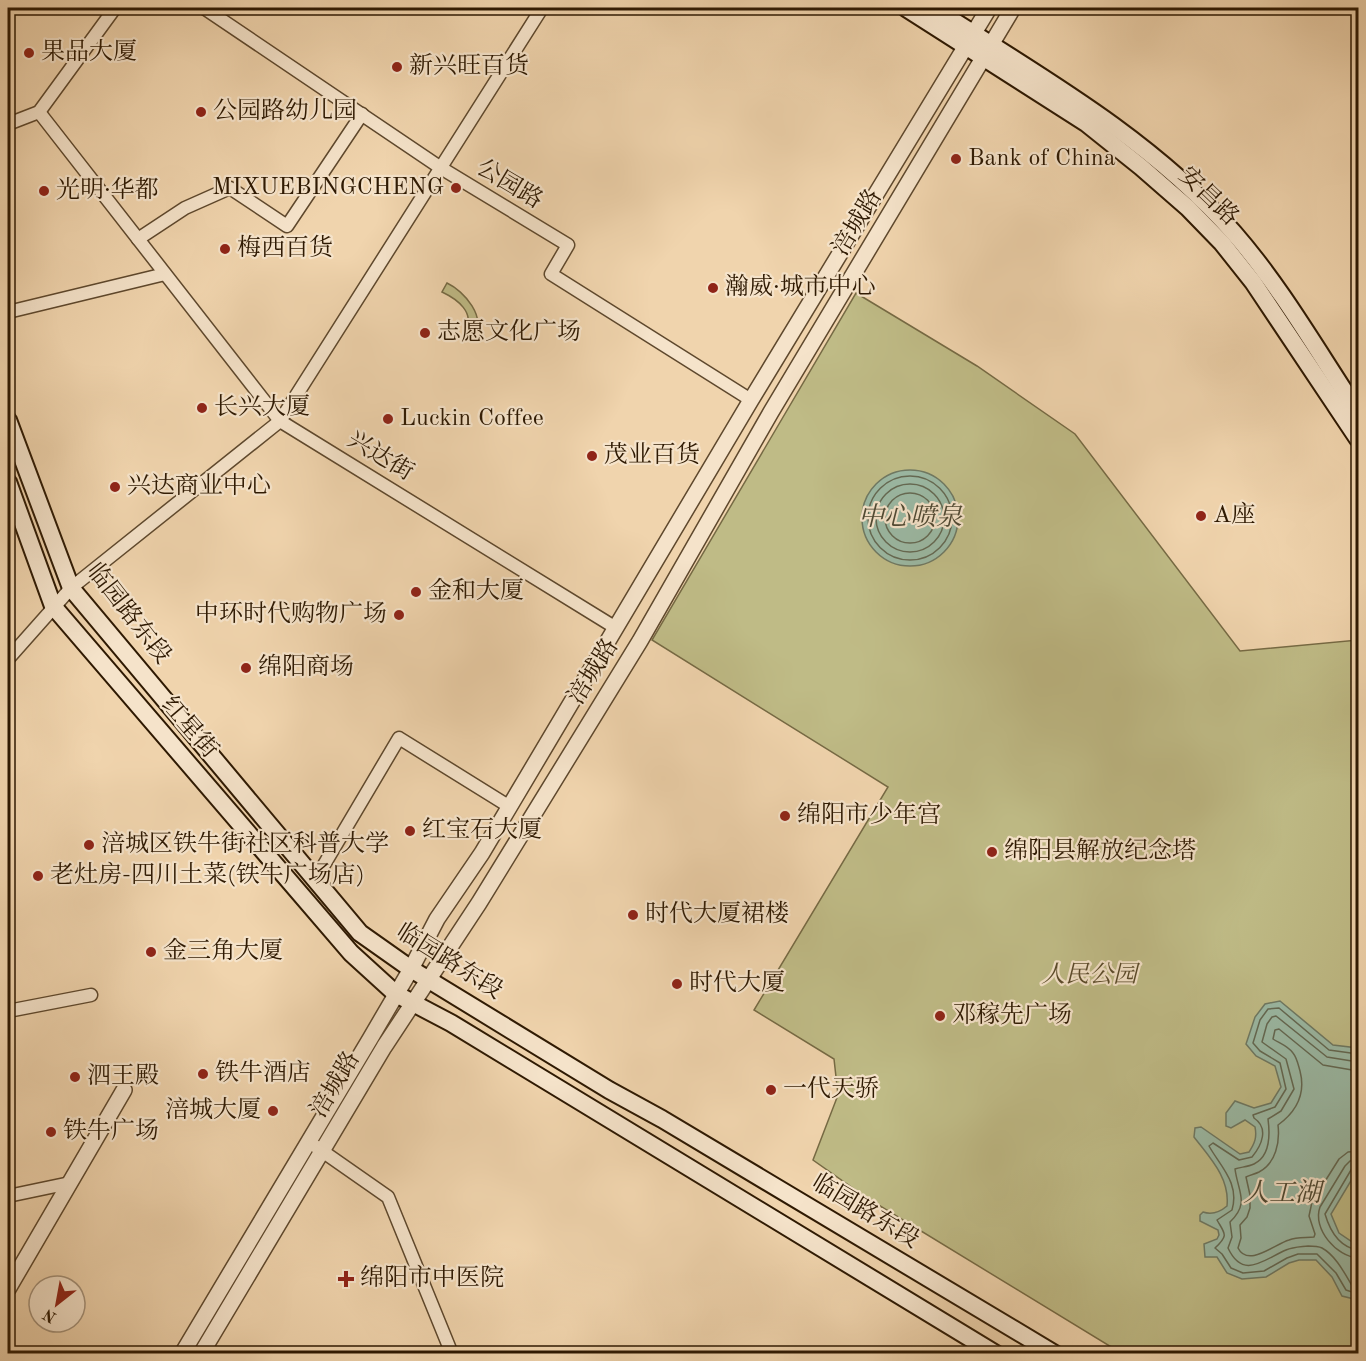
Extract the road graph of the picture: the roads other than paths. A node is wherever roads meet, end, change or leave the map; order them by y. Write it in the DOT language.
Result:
graph roads {
  1 [pos="115,8"];
  2 [pos="204,8"];
  3 [pos="542,8"];
  4 [pos="906,8"];
  5 [pos="933,8"];
  6 [pos="989,8"];
  7 [pos="1013,8"];
  8 [pos="970,40"];
  9 [pos="987,51"];
  10 [pos="39,112"];
  11 [pos="362,114"];
  12 [pos="8,124"];
  13 [pos="441,168"];
  14 [pos="138,239"];
  15 [pos="165,274"];
  16 [pos="8,312"];
  17 [pos="751,400"];
  18 [pos="1359,412"];
  19 [pos="8,420"];
  20 [pos="280,421"];
  21 [pos="1359,439"];
  22 [pos="8,482"];
  23 [pos="71,588"];
  24 [pos="53,606"];
  25 [pos="616,628"];
  26 [pos="8,659"];
  27 [pos="510,807"];
  28 [pos="315,880"];
  29 [pos="411,969"];
  30 [pos="428,980"];
  31 [pos="396,993"];
  32 [pos="91,995"];
  33 [pos="413,1003"];
  34 [pos="8,1011"];
  35 [pos="124,1090"];
  36 [pos="309,1142"];
  37 [pos="322,1152"];
  38 [pos="70,1183"];
  39 [pos="8,1196"];
  40 [pos="8,1289"];
  41 [pos="182,1353"];
  42 [pos="201,1353"];
  43 [pos="452,1353"];
  44 [pos="996,1353"];
  45 [pos="1055,1353"];
  1 -- 10 [label="street"];
  2 -- 11 [label="street, 公园路"];
  3 -- 13 [label="street"];
  4 -- 8 [label="main road"];
  5 -- 8 [label="main road"];
  6 -- 8 [label="street, 涪城路"];
  7 -- 9 [label="street, 涪城路"];
  8 -- 9 [label="main road, 安昌路"];
  8 -- 17 [label="street, 涪城路"];
  9 -- 18 [label="main road, 安昌路"];
  9 -- 21 [label="main road, 安昌路"];
  9 -- 30 [label="street, 涪城路"];
  10 -- 12 [label="street"];
  10 -- 14 [label="street, 兴达街"];
  11 -- 13 [label="street, 公园路"];
  11 -- 14 [label="street"];
  13 -- 17 [label="street, 公园路"];
  13 -- 20 [label="street"];
  14 -- 15 [label="street, 兴达街"];
  15 -- 16 [label="street"];
  15 -- 20 [label="street, 兴达街"];
  17 -- 25 [label="street, 涪城路"];
  19 -- 23 [label="main road, 临园路东段"];
  20 -- 23 [label="street"];
  20 -- 25 [label="street, 兴达街"];
  22 -- 24 [label="main road, 红星街"];
  23 -- 24 [label="street"];
  23 -- 28 [label="main road, 临园路东段"];
  24 -- 26 [label="street"];
  24 -- 31 [label="main road, 红星街"];
  25 -- 27 [label="street, 涪城路"];
  27 -- 28 [label="street"];
  27 -- 29 [label="street, 涪城路"];
  28 -- 29 [label="main road, 临园路东段"];
  29 -- 30 [label="main road, 临园路东段"];
  29 -- 31 [label="street, 涪城路"];
  30 -- 33 [label="street, 涪城路"];
  30 -- 45 [label="main road, 临园路东段"];
  31 -- 33 [label="main road, 红星街"];
  31 -- 36 [label="street, 涪城路"];
  32 -- 34 [label="street"];
  33 -- 37 [label="street, 涪城路"];
  33 -- 44 [label="main road, 红星街"];
  35 -- 38 [label="street"];
  36 -- 37 [label="street"];
  36 -- 41 [label="street, 涪城路"];
  37 -- 42 [label="street, 涪城路"];
  37 -- 43 [label="street"];
  38 -- 39 [label="street"];
  38 -- 40 [label="street"];
}
